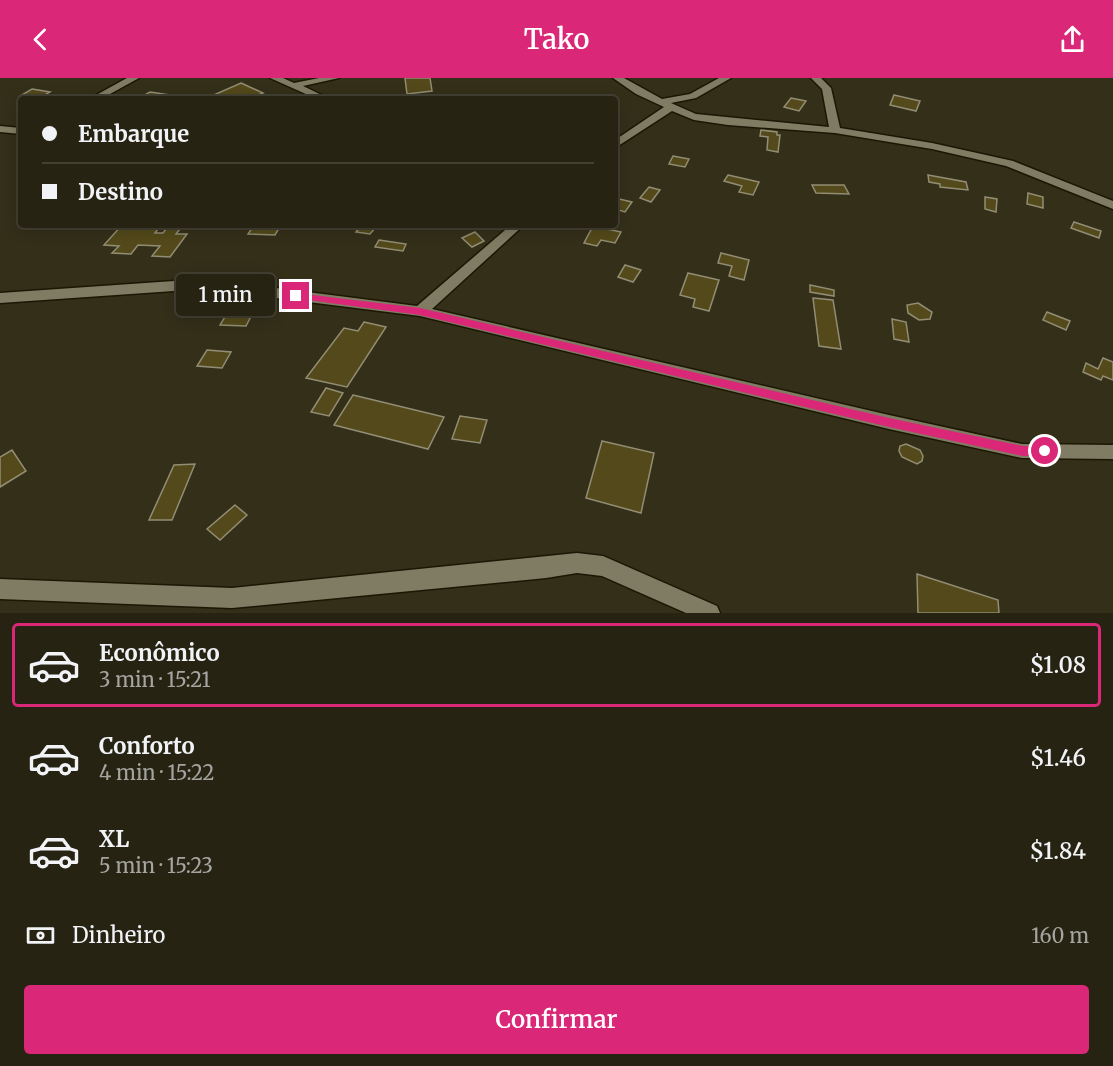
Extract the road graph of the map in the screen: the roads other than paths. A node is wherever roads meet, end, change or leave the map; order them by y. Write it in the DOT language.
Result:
graph roads {
  1 [pos="134,78"];
  2 [pos="275,78"];
  3 [pos="334,78"];
  4 [pos="618,78"];
  5 [pos="726,78"];
  6 [pos="816,78"];
  7 [pos="295,85"];
  8 [pos="100,96"];
  9 [pos="319,96"];
  10 [pos="661,102"];
  11 [pos="672,106"];
  12 [pos="0,129"];
  13 [pos="835,130"];
  14 [pos="18,131"];
  15 [pos="618,143"];
  16 [pos="1113,205"];
  17 [pos="515,228"];
  18 [pos="0,298"];
  19 [pos="420,311"];
  20 [pos="1113,452"];
  21 [pos="0,590"];
  22 [pos="710,613"];
  1 -- 8 [label="street"];
  2 -- 7 [label="street"];
  3 -- 7 [label="street"];
  4 -- 10 [label="street"];
  5 -- 10 [label="street"];
  6 -- 13 [label="street"];
  7 -- 9 [label="street"];
  10 -- 11 [label="street"];
  11 -- 13 [label="street"];
  11 -- 15 [label="street"];
  12 -- 14 [label="street"];
  13 -- 16 [label="street"];
  17 -- 19 [label="street"];
  18 -- 19 [label="street"];
  19 -- 20 [label="street"];
  21 -- 22 [label="street"];
}
